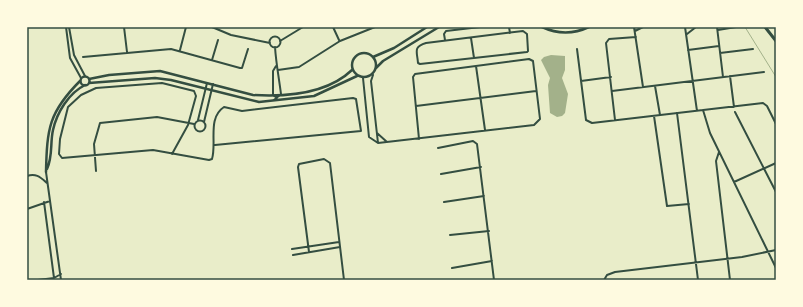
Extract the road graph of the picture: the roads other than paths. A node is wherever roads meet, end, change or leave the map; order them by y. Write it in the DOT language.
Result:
graph roads {
  1 [pos="66,27"];
  2 [pos="70,27"];
  3 [pos="124,27"];
  4 [pos="186,27"];
  5 [pos="212,27"];
  6 [pos="333,27"];
  7 [pos="375,27"];
  8 [pos="427,27"];
  9 [pos="439,27"];
  10 [pos="480,27"];
  11 [pos="509,27"];
  12 [pos="542,27"];
  13 [pos="589,27"];
  14 [pos="634,27"];
  15 [pos="642,27"];
  16 [pos="685,27"];
  17 [pos="696,27"];
  18 [pos="736,27"];
  19 [pos="765,27"];
  20 [pos="301,28"];
  21 [pos="718,28"];
  22 [pos="635,32"];
  23 [pos="510,33"];
  24 [pos="687,34"];
  25 [pos="636,36"];
  26 [pos="471,37"];
  27 [pos="218,40"];
  28 [pos="416,40"];
  29 [pos="445,40"];
  30 [pos="280,41"];
  31 [pos="340,41"];
  32 [pos="776,41"];
  33 [pos="426,42"];
  34 [pos="270,43"];
  35 [pos="719,46"];
  36 [pos="275,47"];
  37 [pos="248,49"];
  38 [pos="577,49"];
  39 [pos="753,49"];
  40 [pos="180,50"];
  41 [pos="688,50"];
  42 [pos="127,52"];
  43 [pos="720,53"];
  44 [pos="83,57"];
  45 [pos="373,57"];
  46 [pos="474,58"];
  47 [pos="212,60"];
  48 [pos="276,66"];
  49 [pos="476,66"];
  50 [pos="376,68"];
  51 [pos="278,70"];
  52 [pos="352,70"];
  53 [pos="764,72"];
  54 [pos="373,75"];
  55 [pos="85,76"];
  56 [pos="357,76"];
  57 [pos="730,76"];
  58 [pos="723,77"];
  59 [pos="363,78"];
  60 [pos="611,78"];
  61 [pos="89,79"];
  62 [pos="81,80"];
  63 [pos="581,81"];
  64 [pos="693,81"];
  65 [pos="89,83"];
  66 [pos="208,83"];
  67 [pos="213,84"];
  68 [pos="85,85"];
  69 [pos="655,86"];
  70 [pos="643,87"];
  71 [pos="206,89"];
  72 [pos="212,90"];
  73 [pos="536,91"];
  74 [pos="612,91"];
  75 [pos="281,94"];
  76 [pos="273,95"];
  77 [pos="480,97"];
  78 [pos="276,98"];
  79 [pos="282,100"];
  80 [pos="271,101"];
  81 [pos="416,106"];
  82 [pos="734,106"];
  83 [pos="703,110"];
  84 [pos="697,111"];
  85 [pos="735,112"];
  86 [pos="677,113"];
  87 [pos="660,115"];
  88 [pos="654,116"];
  89 [pos="198,120"];
  90 [pos="614,120"];
  91 [pos="204,122"];
  92 [pos="188,124"];
  93 [pos="194,124"];
  94 [pos="776,124"];
  95 [pos="206,127"];
  96 [pos="212,128"];
  97 [pos="485,130"];
  98 [pos="376,132"];
  99 [pos="419,139"];
  100 [pos="387,142"];
  101 [pos="378,143"];
  102 [pos="215,145"];
  103 [pos="438,148"];
  104 [pos="719,152"];
  105 [pos="172,154"];
  106 [pos="94,155"];
  107 [pos="776,163"];
  108 [pos="481,167"];
  109 [pos="764,169"];
  110 [pos="96,171"];
  111 [pos="46,172"];
  112 [pos="441,174"];
  113 [pos="27,176"];
  114 [pos="734,182"];
  115 [pos="47,184"];
  116 [pos="776,192"];
  117 [pos="484,196"];
  118 [pos="50,201"];
  119 [pos="44,202"];
  120 [pos="444,202"];
  121 [pos="689,204"];
  122 [pos="27,208"];
  123 [pos="488,231"];
  124 [pos="450,235"];
  125 [pos="339,242"];
  126 [pos="308,247"];
  127 [pos="340,247"];
  128 [pos="292,249"];
  129 [pos="776,250"];
  130 [pos="309,252"];
  131 [pos="769,253"];
  132 [pos="294,255"];
  133 [pos="728,259"];
  134 [pos="492,261"];
  135 [pos="696,263"];
  136 [pos="452,268"];
  137 [pos="776,268"];
  138 [pos="61,274"];
  139 [pos="55,279"];
  140 [pos="38,280"];
  141 [pos="61,280"];
  142 [pos="344,280"];
  143 [pos="494,280"];
  144 [pos="604,280"];
  145 [pos="698,280"];
  146 [pos="730,280"];
  1 -- 62 [label="street"];
  2 -- 55 [label="street"];
  3 -- 42 [label="street"];
  4 -- 40 [label="street"];
  5 -- 34 [label="street"];
  6 -- 31 [label="street"];
  7 -- 31 [label="street"];
  8 -- 45 [label="street"];
  9 -- 28 [label="street"];
  10 -- 29 [label="street"];
  11 -- 23 [label="street"];
  12 -- 13 [label="street"];
  14 -- 22 [label="street"];
  15 -- 22 [label="street"];
  16 -- 24 [label="street"];
  17 -- 24 [label="street"];
  18 -- 21 [label="street"];
  19 -- 32 [label="main road"];
  20 -- 30 [label="street"];
  21 -- 35 [label="street"];
  22 -- 25 [label="street"];
  23 -- 26 [label="street"];
  23 -- 46 [label="street"];
  24 -- 41 [label="street"];
  25 -- 60 [label="street"];
  25 -- 70 [label="street"];
  26 -- 29 [label="street"];
  26 -- 46 [label="street"];
  27 -- 47 [label="street"];
  28 -- 33 [label="street"];
  28 -- 50 [label="street"];
  29 -- 33 [label="street"];
  30 -- 34 [label="street"];
  30 -- 36 [label="street"];
  31 -- 51 [label="street"];
  33 -- 46 [label="street"];
  34 -- 36 [label="street"];
  35 -- 41 [label="street"];
  35 -- 43 [label="street"];
  36 -- 48 [label="street"];
  37 -- 47 [label="street"];
  38 -- 63 [label="street"];
  39 -- 43 [label="street"];
  40 -- 42 [label="street"];
  40 -- 47 [label="street"];
  41 -- 64 [label="street"];
  42 -- 44 [label="street"];
  43 -- 58 [label="street"];
  45 -- 50 [label="street"];
  45 -- 52 [label="street"];
  48 -- 51 [label="street"];
  48 -- 76 [label="street"];
  49 -- 73 [label="street"];
  49 -- 77 [label="street"];
  49 -- 81 [label="street"];
  50 -- 54 [label="street"];
  51 -- 75 [label="street"];
  52 -- 56 [label="street"];
  52 -- 75 [label="street"];
  53 -- 57 [label="street"];
  54 -- 59 [label="street"];
  54 -- 98 [label="street"];
  55 -- 61 [label="street"];
  55 -- 62 [label="street"];
  56 -- 59 [label="street"];
  56 -- 79 [label="street"];
  57 -- 58 [label="street"];
  57 -- 82 [label="street"];
  58 -- 64 [label="street"];
  59 -- 101 [label="street"];
  60 -- 63 [label="street"];
  60 -- 74 [label="street"];
  61 -- 65 [label="street"];
  61 -- 66 [label="street"];
  62 -- 68 [label="street"];
  62 -- 111 [label="street"];
  63 -- 90 [label="street"];
  64 -- 69 [label="street"];
  64 -- 84 [label="street"];
  65 -- 68 [label="street"];
  65 -- 71 [label="street"];
  66 -- 67 [label="street"];
  66 -- 71 [label="street"];
  67 -- 72 [label="street"];
  67 -- 76 [label="street"];
  68 -- 111 [label="street"];
  69 -- 70 [label="street"];
  69 -- 87 [label="street"];
  70 -- 74 [label="street"];
  71 -- 72 [label="street"];
  71 -- 89 [label="street"];
  72 -- 80 [label="street"];
  72 -- 91 [label="street"];
  73 -- 77 [label="street"];
  73 -- 97 [label="street"];
  74 -- 90 [label="street"];
  75 -- 76 [label="street"];
  75 -- 78 [label="street"];
  76 -- 78 [label="street"];
  77 -- 81 [label="street"];
  77 -- 97 [label="street"];
  78 -- 79 [label="street"];
  78 -- 80 [label="street"];
  79 -- 80 [label="street"];
  81 -- 99 [label="street"];
  82 -- 83 [label="street"];
  82 -- 94 [label="street"];
  83 -- 84 [label="street"];
  83 -- 104 [label="street"];
  84 -- 86 [label="street"];
  85 -- 109 [label="street"];
  86 -- 87 [label="street"];
  86 -- 121 [label="street"];
  87 -- 88 [label="street"];
  88 -- 90 [label="street"];
  88 -- 121 [label="street"];
  89 -- 91 [label="street"];
  89 -- 93 [label="street"];
  91 -- 95 [label="street"];
  92 -- 93 [label="street"];
  92 -- 105 [label="street"];
  92 -- 106 [label="street"];
  92 -- 106 [label="street"];
  93 -- 95 [label="street"];
  95 -- 96 [label="street"];
  96 -- 102 [label="street"];
  96 -- 102 [label="street"];
  97 -- 99 [label="street"];
  98 -- 100 [label="street"];
  98 -- 101 [label="street"];
  99 -- 100 [label="street"];
  100 -- 101 [label="street"];
  102 -- 105 [label="street"];
  103 -- 108 [label="street"];
  104 -- 114 [label="street"];
  104 -- 133 [label="street"];
  105 -- 106 [label="street"];
  106 -- 110 [label="street"];
  107 -- 109 [label="street"];
  108 -- 112 [label="street"];
  108 -- 117 [label="street"];
  109 -- 114 [label="street"];
  109 -- 116 [label="street"];
  111 -- 115 [label="street"];
  113 -- 115 [label="street"];
  114 -- 131 [label="street"];
  115 -- 118 [label="street"];
  117 -- 120 [label="street"];
  117 -- 123 [label="street"];
  118 -- 119 [label="street"];
  118 -- 138 [label="street"];
  119 -- 122 [label="street"];
  119 -- 139 [label="street"];
  121 -- 135 [label="street"];
  123 -- 124 [label="street"];
  123 -- 134 [label="street"];
  125 -- 126 [label="street"];
  125 -- 126 [label="street"];
  125 -- 127 [label="street"];
  126 -- 128 [label="street"];
  126 -- 130 [label="street"];
  127 -- 130 [label="street"];
  127 -- 142 [label="street"];
  129 -- 131 [label="street"];
  130 -- 132 [label="street"];
  131 -- 133 [label="street"];
  131 -- 137 [label="street"];
  133 -- 135 [label="street"];
  133 -- 146 [label="street"];
  134 -- 136 [label="street"];
  134 -- 143 [label="street"];
  135 -- 144 [label="street"];
  135 -- 145 [label="street"];
  138 -- 139 [label="street"];
  138 -- 141 [label="street"];
  139 -- 140 [label="street"];
}
